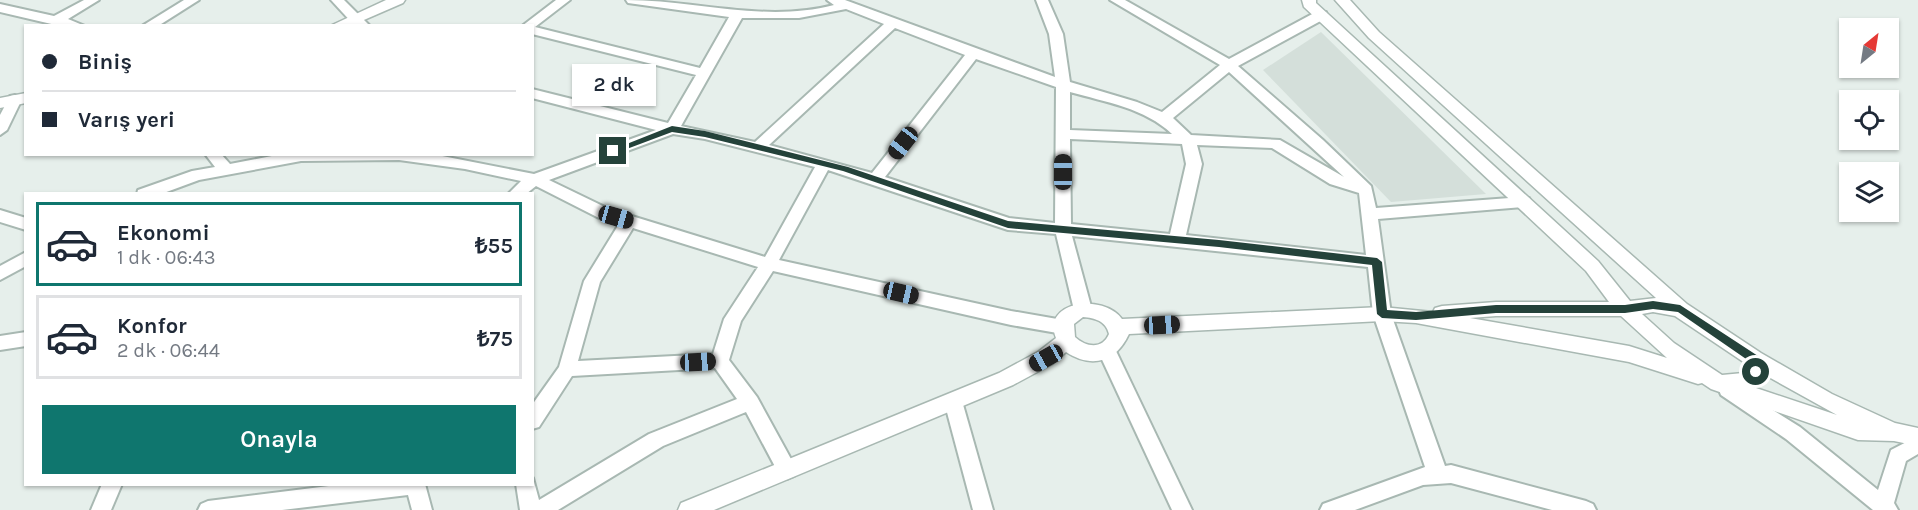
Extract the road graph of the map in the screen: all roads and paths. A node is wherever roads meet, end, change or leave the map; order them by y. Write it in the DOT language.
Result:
graph roads {
  1 [pos="93,0"];
  2 [pos="193,0"];
  3 [pos="337,0"];
  4 [pos="398,0"];
  5 [pos="564,0"];
  6 [pos="632,0"];
  7 [pos="833,0"];
  8 [pos="1042,0"];
  9 [pos="1116,0"];
  10 [pos="1309,0"];
  11 [pos="1342,0"];
  12 [pos="850,3"];
  13 [pos="0,8"];
  14 [pos="738,13"];
  15 [pos="1321,15"];
  16 [pos="57,20"];
  17 [pos="359,22"];
  18 [pos="893,23"];
  19 [pos="72,24"];
  20 [pos="151,24"];
  21 [pos="531,24"];
  22 [pos="534,30"];
  23 [pos="973,53"];
  24 [pos="1229,65"];
  25 [pos="704,73"];
  26 [pos="1063,85"];
  27 [pos="534,94"];
  28 [pos="14,100"];
  29 [pos="1164,118"];
  30 [pos="672,129"];
  31 [pos="0,130"];
  32 [pos="1063,134"];
  33 [pos="1188,140"];
  34 [pos="758,147"];
  35 [pos="214,156"];
  36 [pos="297,156"];
  37 [pos="406,156"];
  38 [pos="824,164"];
  39 [pos="226,170"];
  40 [pos="535,179"];
  41 [pos="875,179"];
  42 [pos="1366,190"];
  43 [pos="150,192"];
  44 [pos="518,192"];
  45 [pos="1523,202"];
  46 [pos="1370,214"];
  47 [pos="0,216"];
  48 [pos="629,221"];
  49 [pos="24,224"];
  50 [pos="1063,231"];
  51 [pos="1177,240"];
  52 [pos="24,259"];
  53 [pos="1377,262"];
  54 [pos="769,264"];
  55 [pos="0,274"];
  56 [pos="1625,309"];
  57 [pos="1680,309"];
  58 [pos="1083,310"];
  59 [pos="1382,314"];
  60 [pos="1416,316"];
  61 [pos="1118,327"];
  62 [pos="1064,334"];
  63 [pos="24,339"];
  64 [pos="0,343"];
  65 [pos="1107,351"];
  66 [pos="1754,359"];
  67 [pos="720,361"];
  68 [pos="567,369"];
  69 [pos="1718,383"];
  70 [pos="953,401"];
  71 [pos="750,402"];
  72 [pos="534,418"];
  73 [pos="1894,432"];
  74 [pos="1918,436"];
  75 [pos="1918,444"];
  76 [pos="787,470"];
  77 [pos="1438,475"];
  78 [pos="111,486"];
  79 [pos="407,486"];
  80 [pos="415,486"];
  81 [pos="526,486"];
  82 [pos="1370,503"];
  83 [pos="1879,509"];
  84 [pos="101,510"];
  85 [pos="207,510"];
  86 [pos="422,510"];
  87 [pos="530,510"];
  88 [pos="540,510"];
  89 [pos="689,510"];
  90 [pos="983,510"];
  91 [pos="1182,510"];
  92 [pos="1330,510"];
  93 [pos="1586,510"];
  1 -- 16 [label="street"];
  2 -- 20 [label="street"];
  3 -- 17 [label="street"];
  4 -- 17 [label="street"];
  5 -- 21 [label="street"];
  6 -- 14 [label="street"];
  7 -- 12 [label="street"];
  8 -- 26 [label="street"];
  9 -- 24 [label="street"];
  10 -- 15 [label="street"];
  11 -- 57 [label="street"];
  12 -- 14 [label="street"];
  12 -- 18 [label="street"];
  13 -- 16 [label="street"];
  14 -- 25 [label="street"];
  15 -- 24 [label="street"];
  15 -- 45 [label="street"];
  16 -- 19 [label="street"];
  18 -- 23 [label="street"];
  18 -- 34 [label="street"];
  22 -- 25 [label="street"];
  23 -- 26 [label="street"];
  23 -- 41 [label="street"];
  24 -- 29 [label="street"];
  24 -- 42 [label="street"];
  25 -- 30 [label="street"];
  26 -- 29 [label="street"];
  26 -- 32 [label="street"];
  27 -- 30 [label="street"];
  28 -- 31 [label="street"];
  29 -- 33 [label="street"];
  30 -- 34 [label="street"];
  30 -- 40 [label="street"];
  32 -- 33 [label="street"];
  32 -- 50 [label="street"];
  33 -- 42 [label="street"];
  33 -- 51 [label="street"];
  34 -- 38 [label="street"];
  35 -- 39 [label="street"];
  36 -- 39 [label="street"];
  37 -- 40 [label="street"];
  38 -- 41 [label="street"];
  38 -- 54 [label="street"];
  39 -- 43 [label="street"];
  40 -- 44 [label="street"];
  40 -- 48 [label="street"];
  41 -- 50 [label="street"];
  42 -- 46 [label="street"];
  45 -- 46 [label="street"];
  45 -- 56 [label="street"];
  46 -- 53 [label="street"];
  47 -- 49 [label="street"];
  48 -- 54 [label="street"];
  48 -- 68 [label="street"];
  50 -- 51 [label="street"];
  50 -- 58 [label="street"];
  51 -- 53 [label="street"];
  52 -- 55 [label="street"];
  53 -- 59 [label="street"];
  54 -- 62 [label="street"];
  54 -- 67 [label="street"];
  56 -- 57 [label="street"];
  56 -- 60 [label="street"];
  56 -- 69 [label="street"];
  57 -- 66 [label="street"];
  58 -- 61 [label="street"];
  58 -- 62 [label="street"];
  59 -- 60 [label="street"];
  59 -- 61 [label="street"];
  59 -- 77 [label="street"];
  60 -- 69 [label="street"];
  61 -- 65 [label="street"];
  62 -- 65 [label="street"];
  62 -- 70 [label="street"];
  63 -- 64 [label="street"];
  65 -- 91 [label="street"];
  66 -- 69 [label="street"];
  66 -- 73 [label="street"];
  67 -- 68 [label="street"];
  67 -- 71 [label="street"];
  68 -- 72 [label="street"];
  69 -- 73 [label="street"];
  69 -- 83 [label="street"];
  70 -- 76 [label="street"];
  70 -- 90 [label="street"];
  71 -- 76 [label="street"];
  71 -- 88 [label="street"];
  73 -- 74 [label="street"];
  75 -- 83 [label="street"];
  76 -- 89 [label="street"];
  77 -- 82 [label="street"];
  77 -- 93 [label="street"];
  78 -- 84 [label="street"];
  79 -- 85 [label="street"];
  80 -- 86 [label="street"];
  81 -- 87 [label="street"];
  82 -- 92 [label="street"];
}
